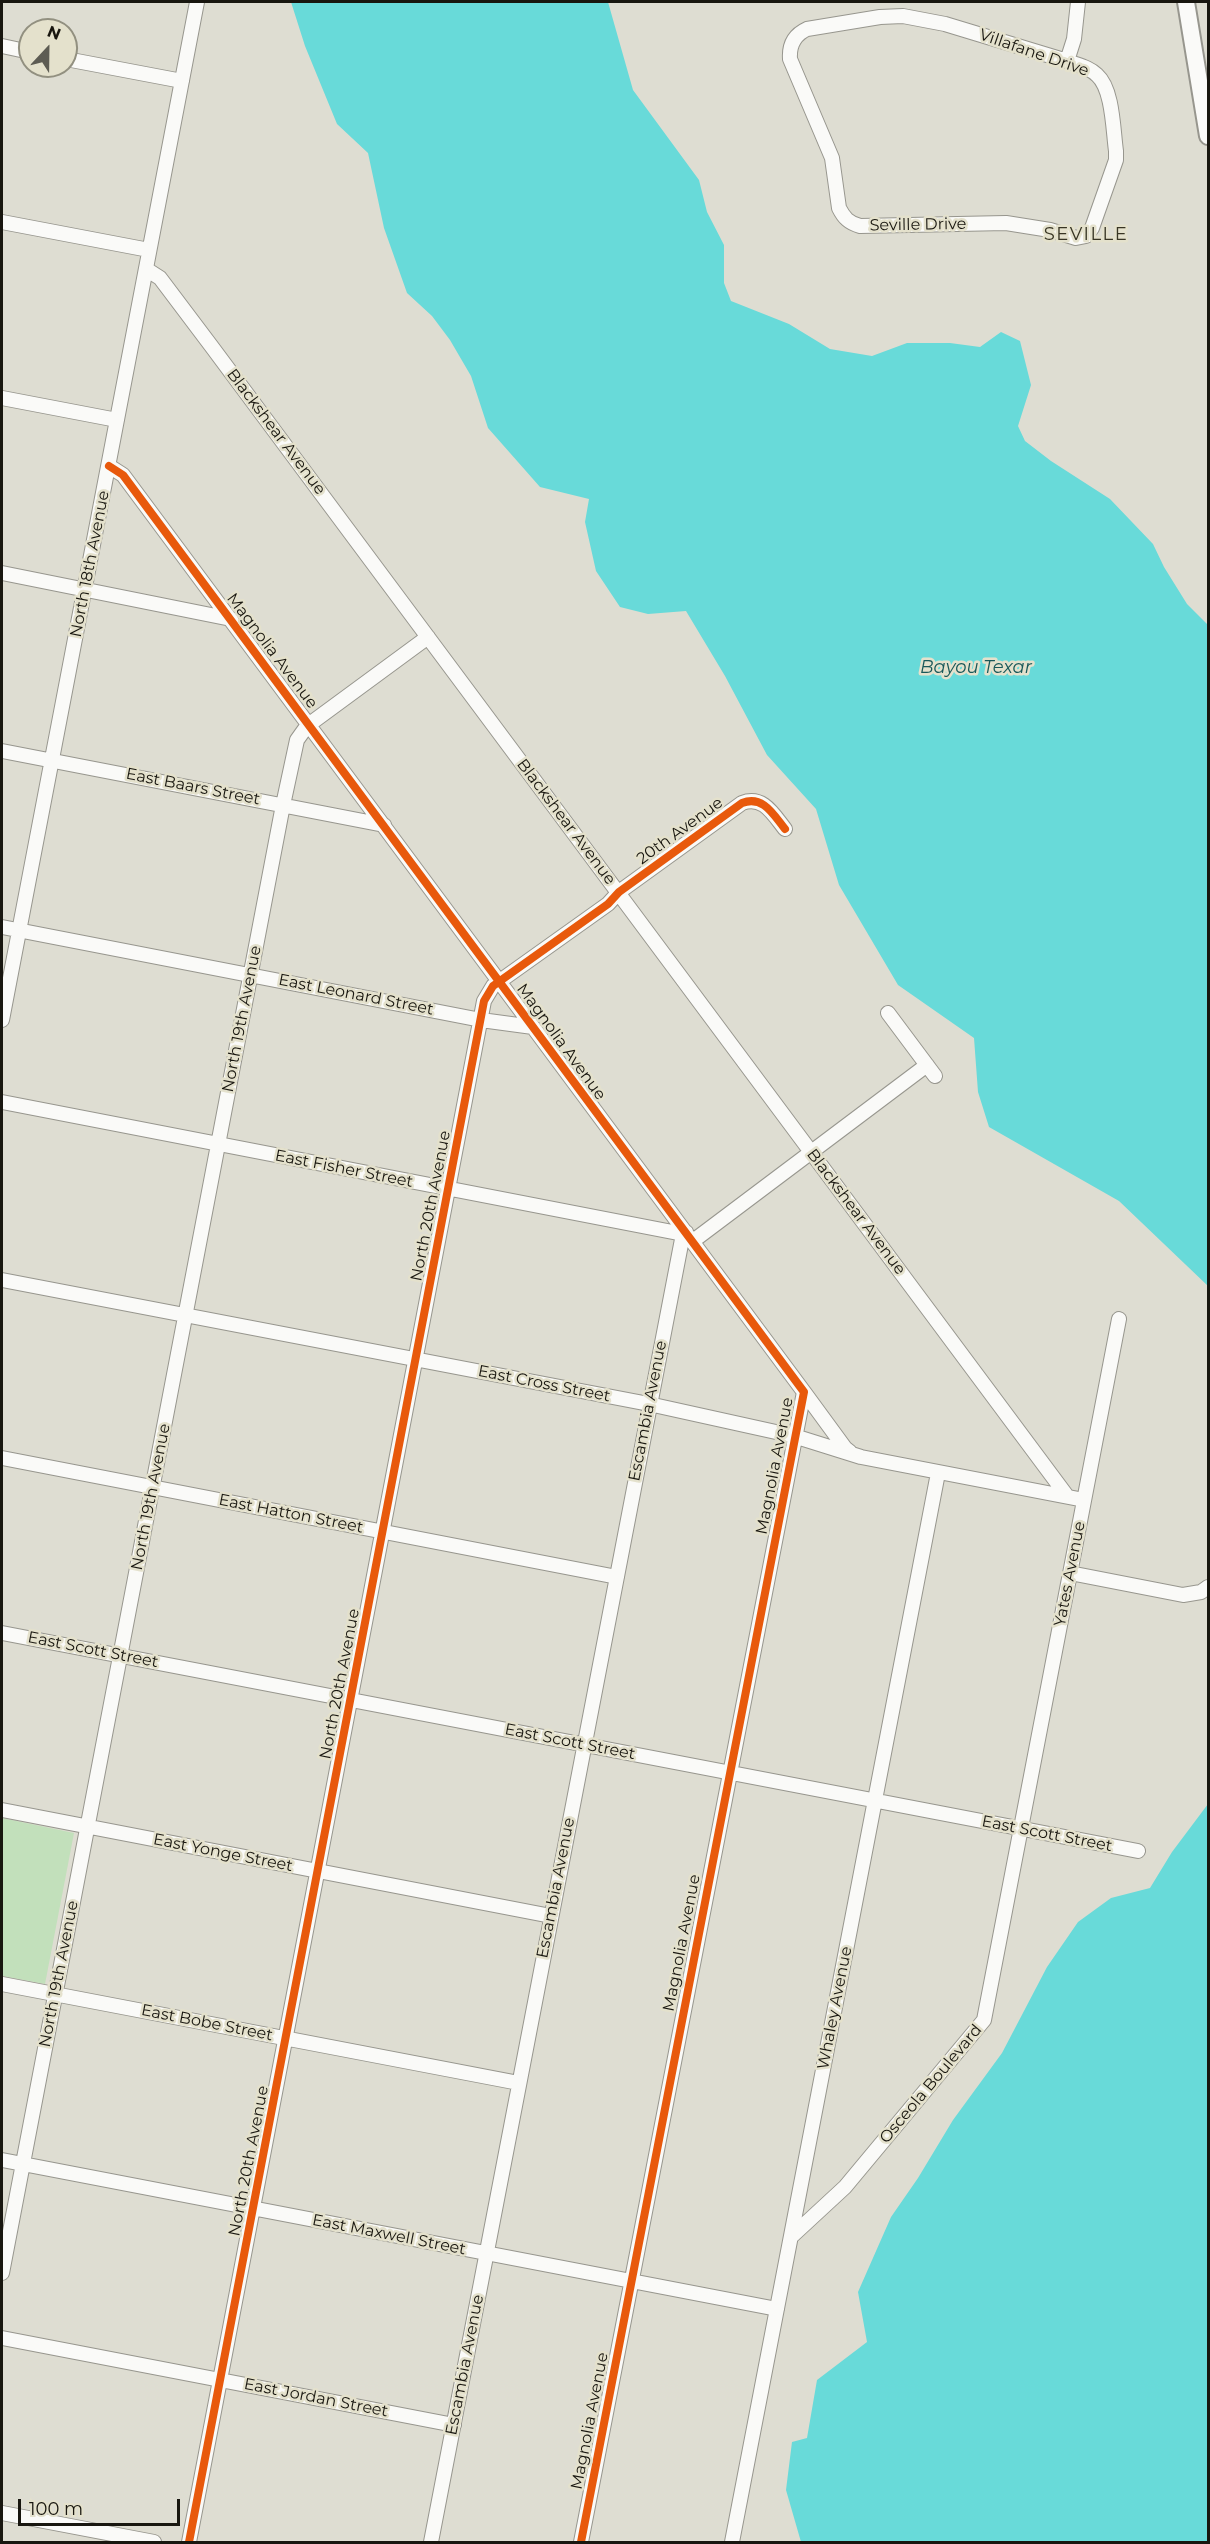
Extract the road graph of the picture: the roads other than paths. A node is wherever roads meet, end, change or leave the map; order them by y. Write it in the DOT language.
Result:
graph roads {
  1 [pos="197,2"];
  2 [pos="1078,2"];
  3 [pos="1186,2"];
  4 [pos="804,31"];
  5 [pos="2,46"];
  6 [pos="18,49"];
  7 [pos="78,61"];
  8 [pos="1067,61"];
  9 [pos="182,81"];
  10 [pos="1206,104"];
  11 [pos="1209,136"];
  12 [pos="2,222"];
  13 [pos="1086,236"];
  14 [pos="150,250"];
  15 [pos="146,269"];
  16 [pos="2,398"];
  17 [pos="117,420"];
  18 [pos="108,466"];
  19 [pos="2,573"];
  20 [pos="85,589"];
  21 [pos="231,619"];
  22 [pos="428,637"];
  23 [pos="310,725"];
  24 [pos="2,751"];
  25 [pos="52,761"];
  26 [pos="283,804"];
  27 [pos="384,825"];
  28 [pos="785,829"];
  29 [pos="619,892"];
  30 [pos="2,927"];
  31 [pos="20,931"];
  32 [pos="250,975"];
  33 [pos="500,981"];
  34 [pos="888,1013"];
  35 [pos="2,1020"];
  36 [pos="481,1020"];
  37 [pos="533,1027"];
  38 [pos="2,1102"];
  39 [pos="218,1144"];
  40 [pos="811,1152"];
  41 [pos="448,1189"];
  42 [pos="687,1236"];
  43 [pos="2,1280"];
  44 [pos="185,1315"];
  45 [pos="1119,1319"];
  46 [pos="416,1359"];
  47 [pos="804,1392"];
  48 [pos="650,1404"];
  49 [pos="794,1436"];
  50 [pos="861,1457"];
  51 [pos="2,1458"];
  52 [pos="938,1473"];
  53 [pos="153,1487"];
  54 [pos="1067,1496"];
  55 [pos="1084,1500"];
  56 [pos="382,1532"];
  57 [pos="1070,1573"];
  58 [pos="617,1577"];
  59 [pos="1209,1587"];
  60 [pos="2,1633"];
  61 [pos="120,1656"];
  62 [pos="351,1700"];
  63 [pos="584,1745"];
  64 [pos="729,1773"];
  65 [pos="875,1801"];
  66 [pos="2,1810"];
  67 [pos="87,1827"];
  68 [pos="1022,1829"];
  69 [pos="1138,1851"];
  70 [pos="318,1871"];
  71 [pos="551,1916"];
  72 [pos="2,1984"];
  73 [pos="55,1994"];
  74 [pos="286,2038"];
  75 [pos="519,2083"];
  76 [pos="2,2160"];
  77 [pos="22,2164"];
  78 [pos="253,2209"];
  79 [pos="792,2236"];
  80 [pos="486,2253"];
  81 [pos="2,2273"];
  82 [pos="630,2281"];
  83 [pos="777,2309"];
  84 [pos="2,2338"];
  85 [pos="220,2380"];
  86 [pos="454,2425"];
  87 [pos="2,2513"];
  88 [pos="154,2542"];
  89 [pos="189,2542"];
  90 [pos="430,2542"];
  91 [pos="581,2542"];
  92 [pos="732,2542"];
  1 -- 9 [label="street, North 18th Avenue"];
  2 -- 8 [label="street"];
  3 -- 10 [label="main road"];
  4 -- 8 [label="street, Villafane Drive"];
  4 -- 13 [label="street, Seville Drive"];
  5 -- 6 [label="street"];
  7 -- 9 [label="street"];
  8 -- 13 [label="street, Villafane Drive"];
  9 -- 14 [label="street, North 18th Avenue"];
  10 -- 11 [label="main road"];
  12 -- 14 [label="street"];
  14 -- 15 [label="street, North 18th Avenue"];
  15 -- 17 [label="street, North 18th Avenue"];
  15 -- 22 [label="street, Blackshear Avenue"];
  16 -- 17 [label="street"];
  17 -- 18 [label="street, North 18th Avenue"];
  18 -- 20 [label="street, North 18th Avenue"];
  18 -- 21 [label="street, Magnolia Avenue"];
  19 -- 20 [label="street"];
  20 -- 21 [label="street"];
  20 -- 25 [label="street, North 18th Avenue"];
  21 -- 23 [label="street, Magnolia Avenue"];
  22 -- 23 [label="street"];
  22 -- 29 [label="street, Blackshear Avenue"];
  23 -- 26 [label="street, North 19th Avenue"];
  23 -- 27 [label="street, Magnolia Avenue"];
  24 -- 25 [label="street, East Baars Street"];
  25 -- 26 [label="street, East Baars Street"];
  25 -- 31 [label="street, North 18th Avenue"];
  26 -- 27 [label="street, East Baars Street"];
  26 -- 32 [label="street, North 19th Avenue"];
  27 -- 33 [label="street, Magnolia Avenue"];
  28 -- 29 [label="street, 20th Avenue"];
  29 -- 33 [label="street, North 20th Avenue"];
  29 -- 40 [label="street, Blackshear Avenue"];
  30 -- 31 [label="street, East Leonard Street"];
  31 -- 32 [label="street, East Leonard Street"];
  31 -- 35 [label="street, North 18th Avenue"];
  32 -- 36 [label="street, East Leonard Street"];
  32 -- 39 [label="street, North 19th Avenue"];
  33 -- 36 [label="street, North 20th Avenue"];
  33 -- 37 [label="street, Magnolia Avenue"];
  34 -- 40 [label="street"];
  36 -- 37 [label="street, East Leonard Street"];
  36 -- 41 [label="street, North 20th Avenue"];
  37 -- 42 [label="street, Magnolia Avenue"];
  38 -- 39 [label="street, East Fisher Street"];
  39 -- 41 [label="street, East Fisher Street"];
  39 -- 44 [label="street, North 19th Avenue"];
  40 -- 42 [label="street"];
  40 -- 54 [label="street, Blackshear Avenue"];
  41 -- 42 [label="street, East Fisher Street"];
  41 -- 46 [label="street, North 20th Avenue"];
  42 -- 47 [label="street, Magnolia Avenue"];
  42 -- 48 [label="street, Escambia Avenue"];
  43 -- 44 [label="street, East Cross Street"];
  44 -- 46 [label="street, East Cross Street"];
  44 -- 53 [label="street, North 19th Avenue"];
  45 -- 55 [label="street, Yates Avenue"];
  46 -- 48 [label="street, East Cross Street"];
  46 -- 56 [label="street, North 20th Avenue"];
  47 -- 49 [label="street, Magnolia Avenue"];
  47 -- 50 [label="street, Magnolia Avenue"];
  48 -- 49 [label="street, East Cross Street"];
  48 -- 58 [label="street, Escambia Avenue"];
  49 -- 50 [label="street, East Cross Street"];
  49 -- 64 [label="street, Magnolia Avenue"];
  50 -- 52 [label="street, East Cross Street"];
  51 -- 53 [label="street, East Hatton Street"];
  52 -- 54 [label="street, East Cross Street"];
  52 -- 65 [label="street, Whaley Avenue"];
  53 -- 56 [label="street, East Hatton Street"];
  53 -- 61 [label="street, North 19th Avenue"];
  54 -- 55 [label="street, East Cross Street"];
  55 -- 57 [label="street, Yates Avenue"];
  56 -- 58 [label="street, East Hatton Street"];
  56 -- 62 [label="street, North 20th Avenue"];
  57 -- 59 [label="street"];
  57 -- 68 [label="street, Yates Avenue"];
  58 -- 63 [label="street, Escambia Avenue"];
  60 -- 61 [label="street, East Scott Street"];
  61 -- 62 [label="street, East Scott Street"];
  61 -- 67 [label="street, North 19th Avenue"];
  62 -- 63 [label="street, East Scott Street"];
  62 -- 70 [label="street, North 20th Avenue"];
  63 -- 64 [label="street, East Scott Street"];
  63 -- 71 [label="street, Escambia Avenue"];
  64 -- 65 [label="street, East Scott Street"];
  64 -- 82 [label="street, Magnolia Avenue"];
  65 -- 68 [label="street, East Scott Street"];
  65 -- 79 [label="street, Whaley Avenue"];
  66 -- 67 [label="street, East Yonge Street"];
  67 -- 70 [label="street, East Yonge Street"];
  67 -- 73 [label="street, North 19th Avenue"];
  68 -- 69 [label="street, East Scott Street"];
  68 -- 79 [label="street, Osceola Boulevard"];
  70 -- 71 [label="street, East Yonge Street"];
  70 -- 74 [label="street, North 20th Avenue"];
  71 -- 75 [label="street, Escambia Avenue"];
  72 -- 73 [label="street, East Bobe Street"];
  73 -- 74 [label="street, East Bobe Street"];
  73 -- 77 [label="street, North 19th Avenue"];
  74 -- 75 [label="street, East Bobe Street"];
  74 -- 78 [label="street, North 20th Avenue"];
  75 -- 80 [label="street, Escambia Avenue"];
  76 -- 77 [label="street, East Maxwell Street"];
  77 -- 78 [label="street, East Maxwell Street"];
  77 -- 81 [label="street, North 19th Avenue"];
  78 -- 80 [label="street, East Maxwell Street"];
  78 -- 85 [label="street, North 20th Avenue"];
  79 -- 83 [label="street, Whaley Avenue"];
  80 -- 82 [label="street, East Maxwell Street"];
  80 -- 86 [label="street, Escambia Avenue"];
  82 -- 83 [label="street, East Maxwell Street"];
  82 -- 91 [label="street, Magnolia Avenue"];
  83 -- 92 [label="street, Whaley Avenue"];
  84 -- 85 [label="street, East Jordan Street"];
  85 -- 86 [label="street, East Jordan Street"];
  85 -- 89 [label="street, North 20th Avenue"];
  86 -- 90 [label="street, Escambia Avenue"];
  87 -- 88 [label="street"];
}
